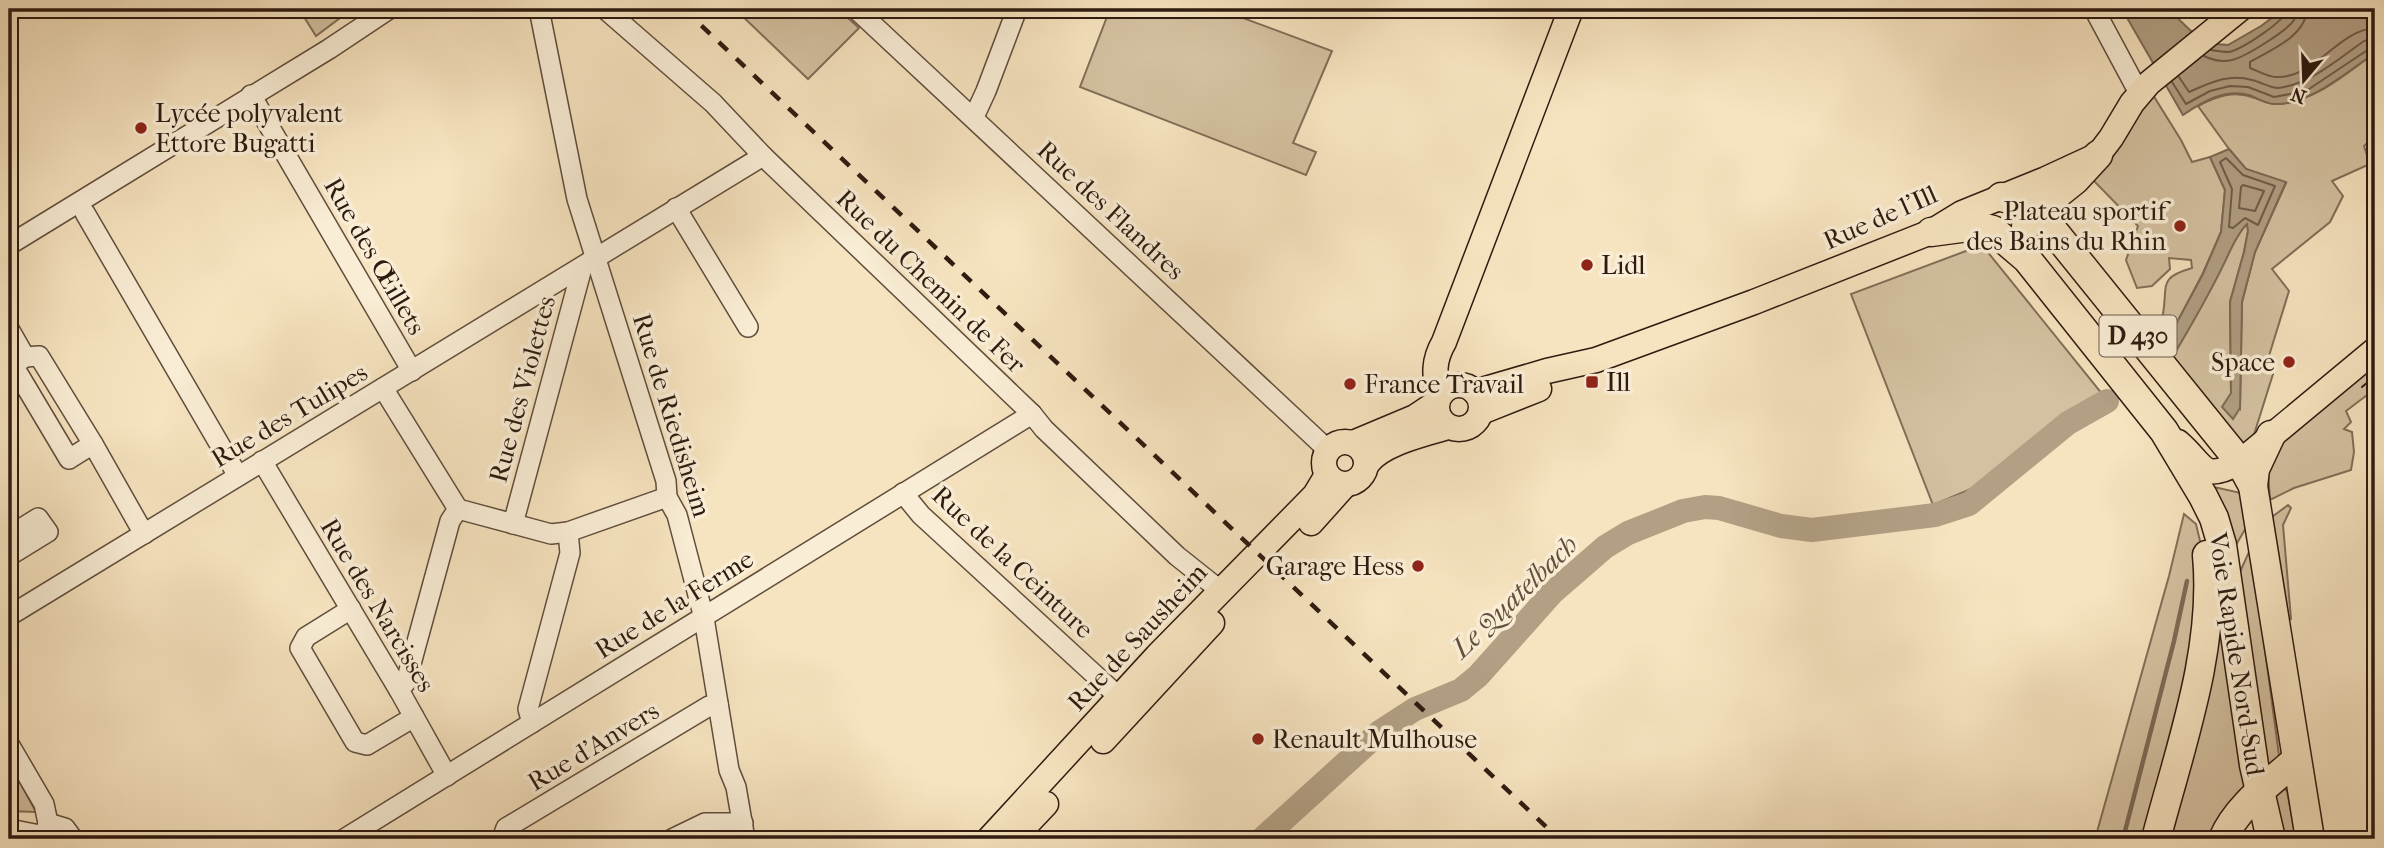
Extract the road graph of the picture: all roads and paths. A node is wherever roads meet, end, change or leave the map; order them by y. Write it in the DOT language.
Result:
graph roads {
  1 [pos="389,9"];
  2 [pos="539,9"];
  3 [pos="605,9"];
  4 [pos="856,9"];
  5 [pos="1017,9"];
  6 [pos="1571,9"];
  7 [pos="2094,9"];
  8 [pos="2240,9"];
  9 [pos="2146,87"];
  10 [pos="251,95"];
  11 [pos="974,117"];
  12 [pos="2098,155"];
  13 [pos="763,156"];
  14 [pos="2001,197"];
  15 [pos="676,208"];
  16 [pos="2035,212"];
  17 [pos="85,213"];
  18 [pos="1931,232"];
  19 [pos="9,245"];
  20 [pos="2027,260"];
  21 [pos="589,263"];
  22 [pos="552,286"];
  23 [pos="606,293"];
  24 [pos="574,299"];
  25 [pos="748,327"];
  26 [pos="9,329"];
  27 [pos="2375,350"];
  28 [pos="24,357"];
  29 [pos="412,371"];
  30 [pos="383,388"];
  31 [pos="1457,397"];
  32 [pos="1032,414"];
  33 [pos="1448,427"];
  34 [pos="2164,431"];
  35 [pos="2271,435"];
  36 [pos="1353,443"];
  37 [pos="93,444"];
  38 [pos="1328,450"];
  39 [pos="2177,456"];
  40 [pos="262,461"];
  41 [pos="1367,464"];
  42 [pos="2247,474"];
  43 [pos="238,476"];
  44 [pos="1336,480"];
  45 [pos="903,493"];
  46 [pos="667,497"];
  47 [pos="458,509"];
  48 [pos="513,524"];
  49 [pos="568,532"];
  50 [pos="144,534"];
  51 [pos="9,536"];
  52 [pos="9,556"];
  53 [pos="1226,596"];
  54 [pos="11,608"];
  55 [pos="351,610"];
  56 [pos="704,618"];
  57 [pos="399,690"];
  58 [pos="718,704"];
  59 [pos="1126,704"];
  60 [pos="414,717"];
  61 [pos="532,723"];
  62 [pos="9,744"];
  63 [pos="2296,760"];
  64 [pos="447,776"];
  65 [pos="2259,793"];
  66 [pos="9,830"];
  67 [pos="744,831"];
  68 [pos="46,833"];
  69 [pos="73,839"];
  70 [pos="344,839"];
  71 [pos="502,839"];
  72 [pos="672,839"];
  73 [pos="989,839"];
  74 [pos="1013,839"];
  75 [pos="2156,839"];
  76 [pos="2223,839"];
  77 [pos="2271,839"];
  78 [pos="2310,839"];
  1 -- 10 [label="street"];
  2 -- 21 [label="street, Rue de Riedisheim"];
  3 -- 13 [label="street, Rue du Chemin de Fer"];
  4 -- 11 [label="street, Rue des Flandres"];
  5 -- 11 [label="street"];
  6 -- 31 [label="main road"];
  7 -- 9 [label="street"];
  8 -- 9 [label="main road"];
  9 -- 12 [label="main road"];
  10 -- 19 [label="street"];
  10 -- 29 [label="street, Rue des Œillets"];
  11 -- 38 [label="street, Rue des Flandres"];
  12 -- 14 [label="main road, Rue de l'Ill"];
  12 -- 16 [label="highway"];
  13 -- 15 [label="street, Rue des Tulipes"];
  13 -- 32 [label="street, Rue du Chemin de Fer"];
  14 -- 16 [label="highway, D 430"];
  14 -- 18 [label="main road, Rue de l'Ill"];
  15 -- 21 [label="street, Rue des Tulipes"];
  15 -- 25 [label="street"];
  16 -- 20 [label="highway"];
  16 -- 42 [label="highway, D 430"];
  17 -- 43 [label="street"];
  18 -- 20 [label="highway, Voie Rapide Nord-Sud / D 430"];
  18 -- 31 [label="main road, Rue de l'Ill"];
  20 -- 34 [label="highway, Voie Rapide Nord-Sud / D 430"];
  21 -- 22 [label="street, Rue des Tulipes"];
  21 -- 23 [label="street, Rue de Riedisheim"];
  21 -- 24 [label="street, Rue des Violettes"];
  22 -- 24 [label="street"];
  22 -- 29 [label="street, Rue des Tulipes"];
  23 -- 24 [label="street"];
  23 -- 46 [label="street, Rue de Riedisheim"];
  24 -- 48 [label="street, Rue des Violettes"];
  26 -- 28 [label="street"];
  27 -- 35 [label="main road"];
  28 -- 37 [label="street"];
  28 -- 37 [label="street"];
  29 -- 30 [label="street, Rue des Tulipes"];
  30 -- 40 [label="street, Rue des Tulipes"];
  30 -- 47 [label="street"];
  31 -- 33 [label="main road"];
  31 -- 33 [label="main road"];
  31 -- 36 [label="main road"];
  32 -- 45 [label="street, Rue de la Ferme"];
  32 -- 53 [label="street, Rue du Chemin de Fer"];
  33 -- 41 [label="main road"];
  34 -- 39 [label="highway, Voie Rapide Nord-Sud / D 430"];
  34 -- 42 [label="main road"];
  35 -- 42 [label="highway"];
  36 -- 38 [label="main road"];
  36 -- 41 [label="main road"];
  37 -- 50 [label="street"];
  38 -- 44 [label="main road"];
  39 -- 65 [label="highway, Voie Rapide Nord-Sud / D 430"];
  39 -- 75 [label="highway"];
  40 -- 43 [label="street, Rue des Tulipes"];
  40 -- 55 [label="street, Rue des Narcisses"];
  41 -- 44 [label="main road"];
  42 -- 63 [label="highway, Voie Rapide Nord-Sud"];
  43 -- 50 [label="street, Rue des Tulipes"];
  44 -- 53 [label="main road, Rue de Sausheim"];
  45 -- 56 [label="street, Rue de la Ferme"];
  45 -- 59 [label="street, Rue de la Ceinture"];
  46 -- 49 [label="street"];
  46 -- 56 [label="street, Rue de Riedisheim"];
  47 -- 48 [label="street"];
  47 -- 57 [label="street"];
  48 -- 49 [label="street"];
  49 -- 61 [label="street"];
  50 -- 54 [label="street, Rue des Tulipes"];
  51 -- 52 [label="street"];
  53 -- 59 [label="main road, Rue de Sausheim"];
  55 -- 57 [label="street, Rue des Narcisses"];
  55 -- 60 [label="street"];
  56 -- 58 [label="street, Rue de Riedisheim"];
  56 -- 61 [label="street, Rue de la Ferme"];
  57 -- 60 [label="street, Rue des Narcisses"];
  58 -- 67 [label="street, Rue de Riedisheim"];
  58 -- 71 [label="street, Rue d'Anvers"];
  59 -- 73 [label="main road, Rue de Sausheim"];
  59 -- 74 [label="main road, Rue de Sausheim"];
  60 -- 64 [label="street, Rue des Narcisses"];
  61 -- 64 [label="street, Rue de la Ferme"];
  62 -- 68 [label="street"];
  63 -- 65 [label="highway"];
  63 -- 78 [label="highway, Voie Rapide Nord-Sud"];
  64 -- 70 [label="street, Rue de la Ferme"];
  65 -- 76 [label="highway"];
  65 -- 77 [label="highway, Voie Rapide Nord-Sud / D 430"];
  66 -- 68 [label="street"];
  67 -- 72 [label="street"];
  68 -- 69 [label="street"];
}
